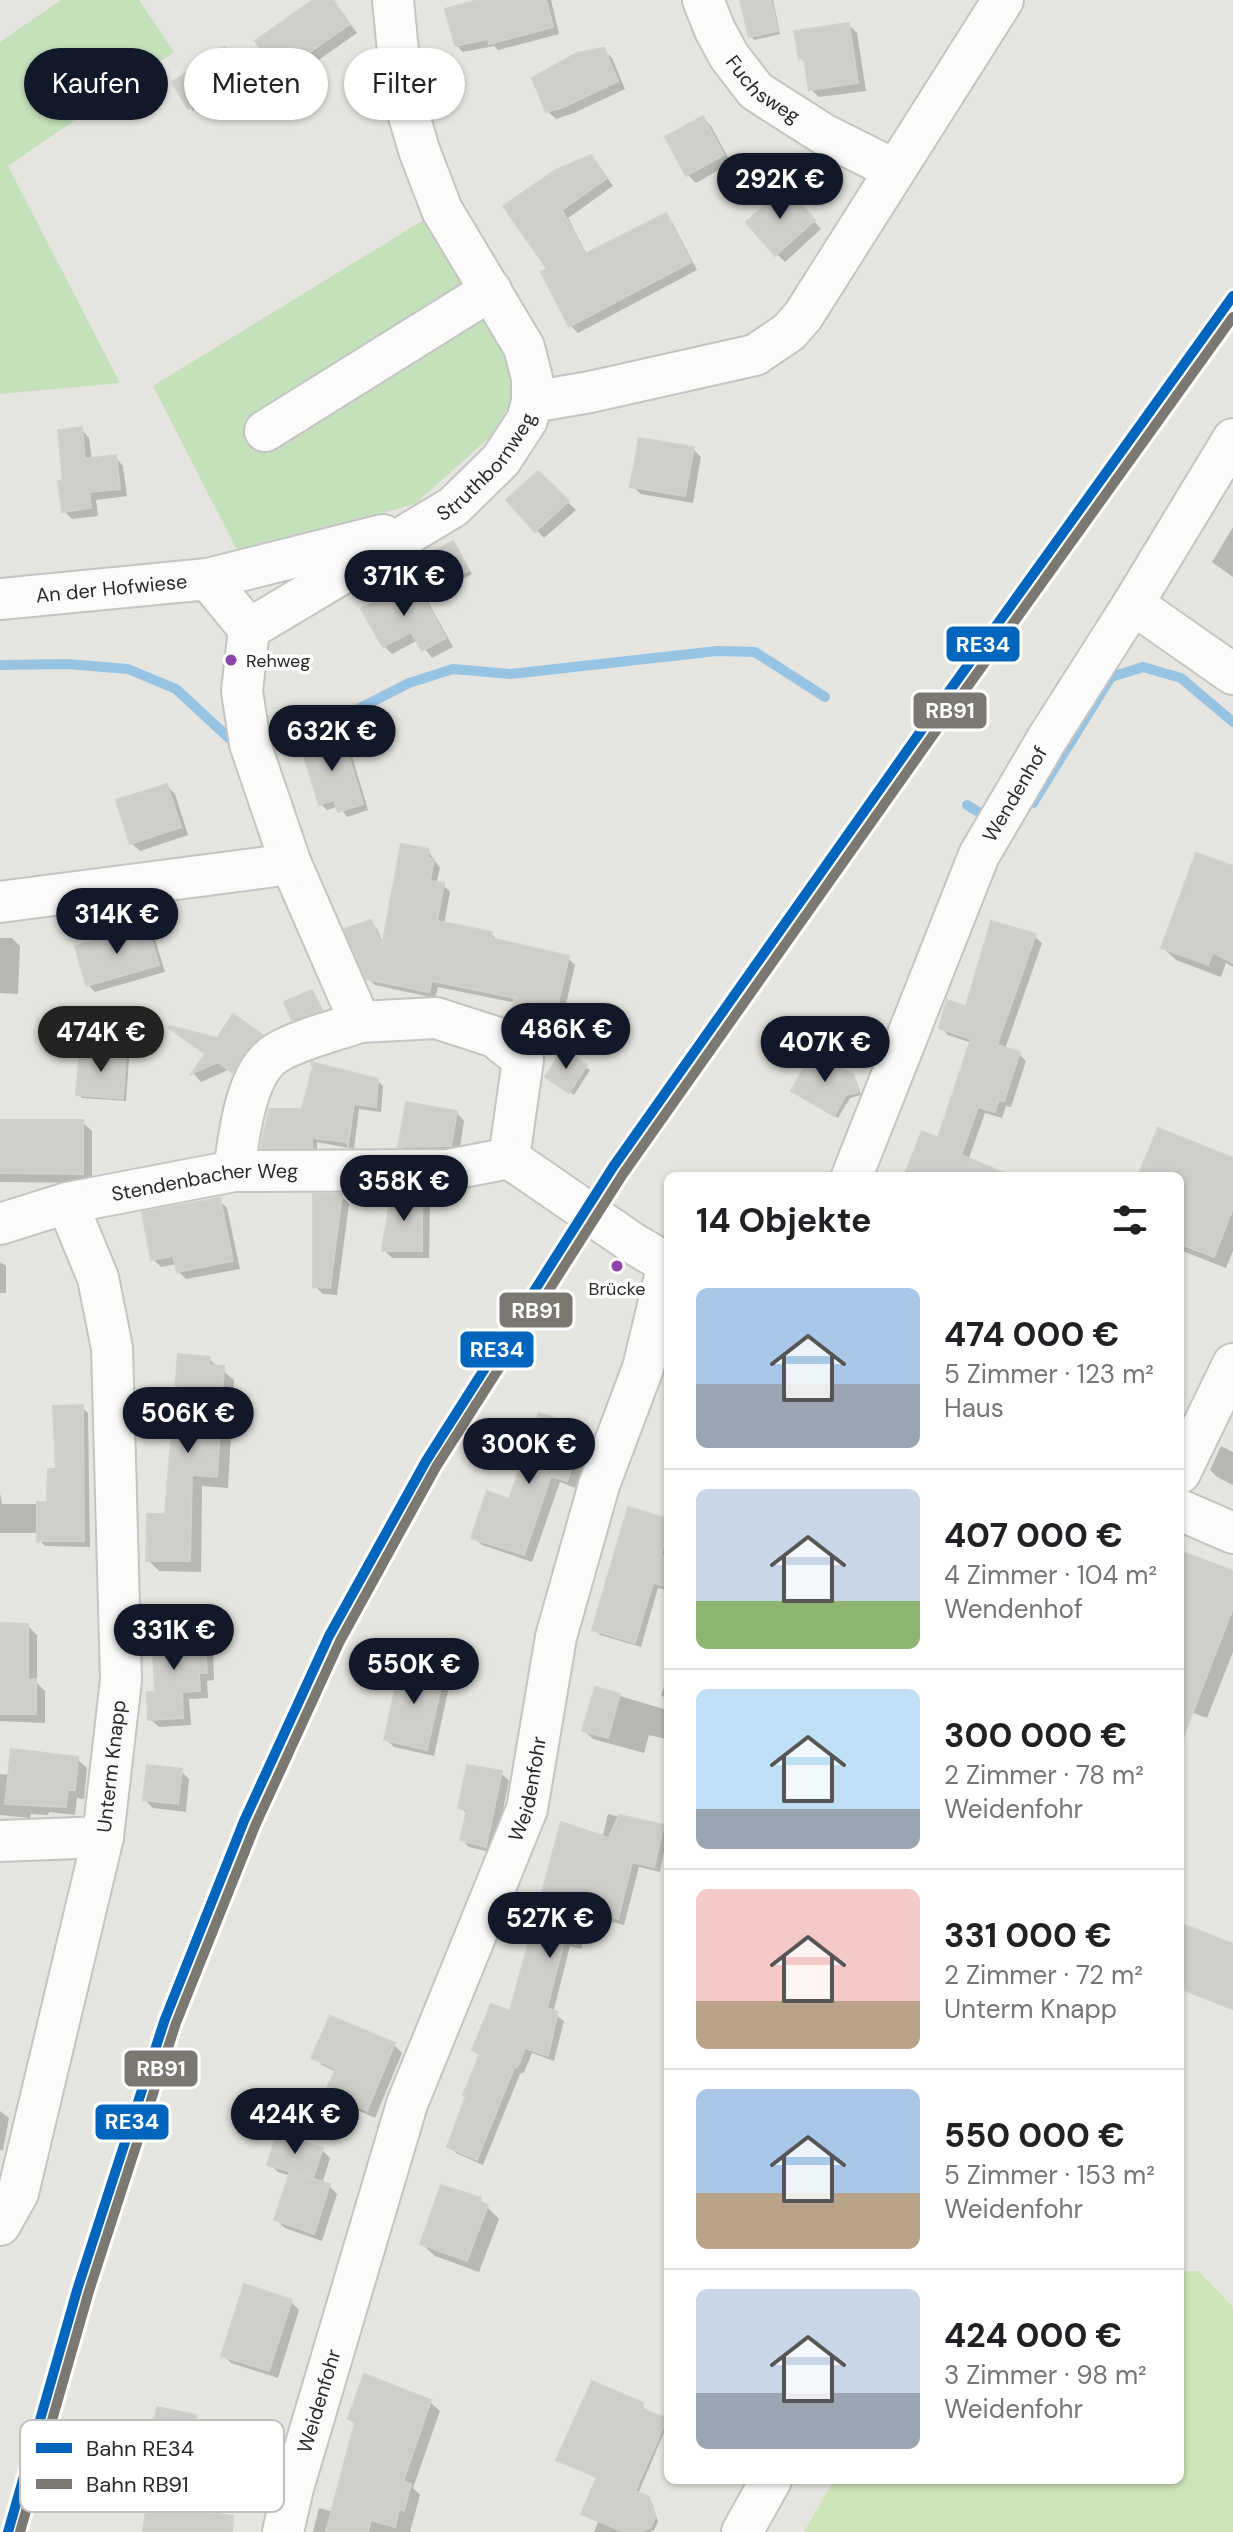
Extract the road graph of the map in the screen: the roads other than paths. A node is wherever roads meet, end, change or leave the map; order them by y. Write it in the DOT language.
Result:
graph roads {
  1 [pos="393,0"];
  2 [pos="703,0"];
  3 [pos="1003,0"];
  4 [pos="895,170"];
  5 [pos="491,290"];
  6 [pos="532,402"];
  7 [pos="265,431"];
  8 [pos="1233,439"];
  9 [pos="423,525"];
  10 [pos="208,579"];
  11 [pos="0,599"];
  12 [pos="1133,604"];
  13 [pos="249,629"];
  14 [pos="1233,674"];
  15 [pos="291,864"];
  16 [pos="0,902"];
  17 [pos="360,1022"];
  18 [pos="509,1158"];
  19 [pos="234,1171"];
  20 [pos="854,1172"];
  21 [pos="67,1203"];
  22 [pos="0,1224"];
  23 [pos="664,1262"];
  24 [pos="664,1281"];
  25 [pos="1233,1364"];
  26 [pos="1184,1465"];
  27 [pos="1184,1512"];
  28 [pos="1233,1533"];
  29 [pos="103,1837"];
  30 [pos="0,1841"];
  31 [pos="0,2225"];
  32 [pos="769,2484"];
  33 [pos="283,2532"];
  34 [pos="742,2532"];
  1 -- 5 [label="street, Struthbornweg"];
  2 -- 4 [label="street, Fuchsweg"];
  3 -- 4 [label="street"];
  4 -- 6 [label="street"];
  5 -- 6 [label="street, Struthbornweg"];
  5 -- 7 [label="street"];
  6 -- 9 [label="street, Struthbornweg"];
  8 -- 12 [label="street, Wendenhof"];
  9 -- 10 [label="street"];
  9 -- 13 [label="street, Struthbornweg"];
  10 -- 11 [label="street, An der Hofwiese"];
  10 -- 13 [label="street, An der Hofwiese"];
  12 -- 14 [label="street"];
  12 -- 20 [label="street, Wendenhof"];
  13 -- 15 [label="street"];
  15 -- 16 [label="street"];
  15 -- 17 [label="street"];
  17 -- 18 [label="street"];
  17 -- 19 [label="street"];
  18 -- 19 [label="street, Stendenbacher Weg"];
  18 -- 23 [label="street"];
  19 -- 21 [label="street, Stendenbacher Weg"];
  21 -- 22 [label="street, Stendenbacher Weg"];
  21 -- 29 [label="street, Unterm Knapp"];
  24 -- 33 [label="street, Weidenfohr"];
  25 -- 26 [label="street"];
  27 -- 28 [label="street"];
  29 -- 30 [label="street"];
  29 -- 31 [label="street, Unterm Knapp"];
  32 -- 34 [label="street"];
}
